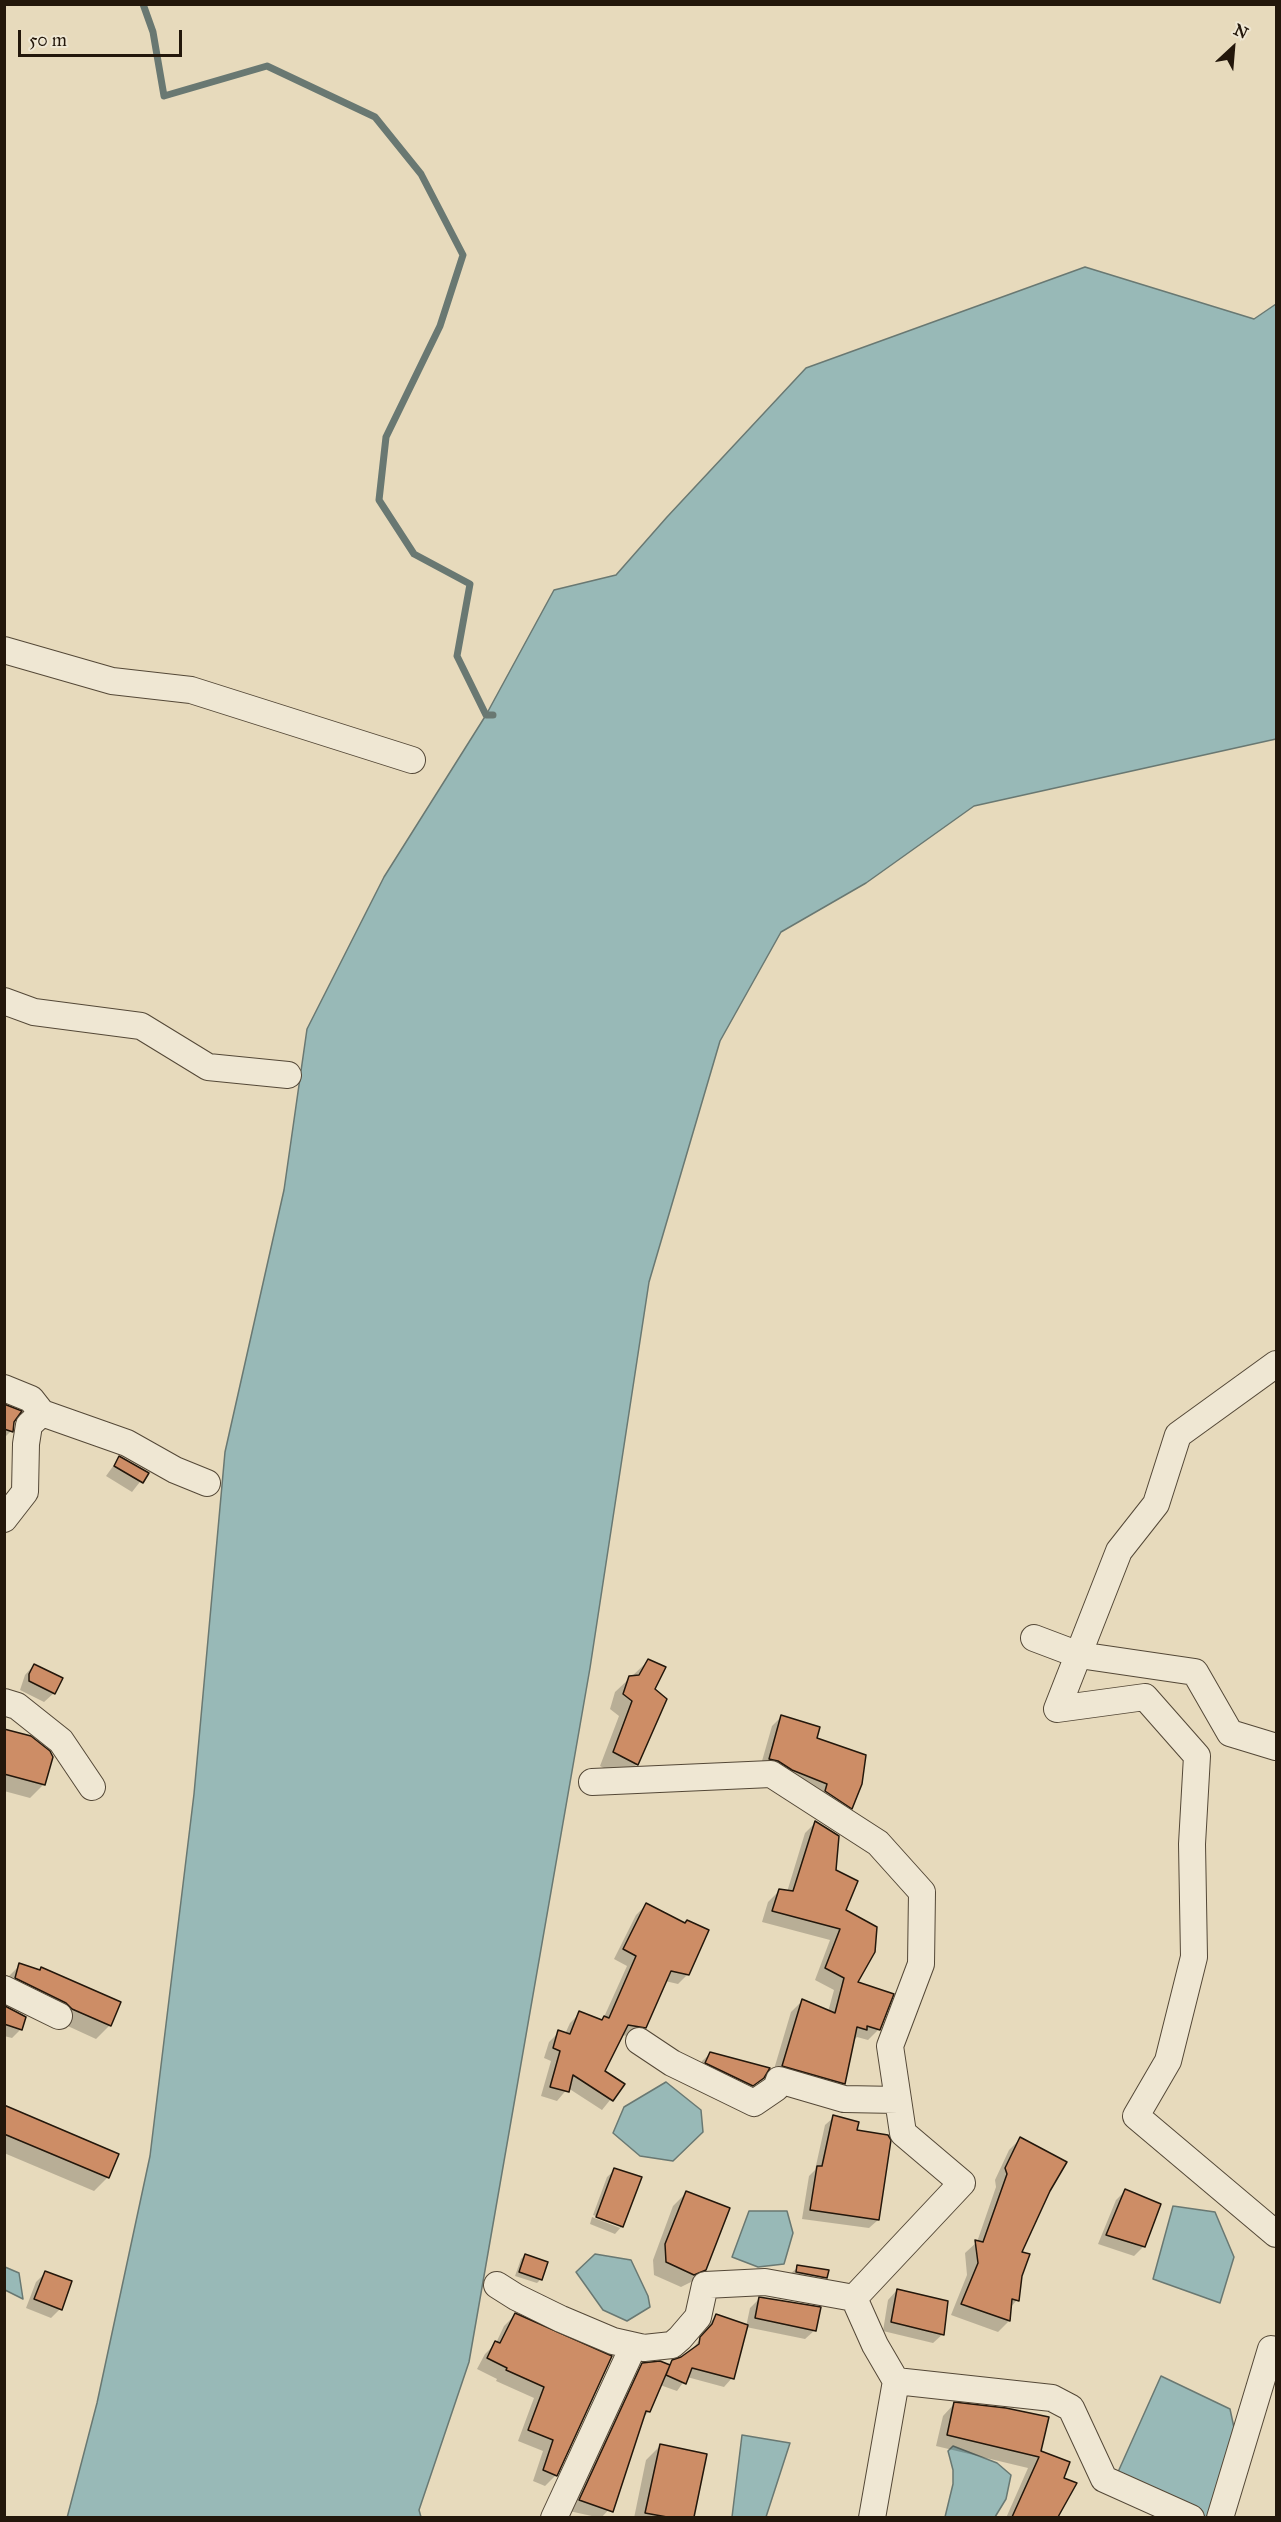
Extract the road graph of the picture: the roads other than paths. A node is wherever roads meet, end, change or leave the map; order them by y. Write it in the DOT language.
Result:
graph roads {
  1 [pos="4,650"];
  2 [pos="412,760"];
  3 [pos="4,1000"];
  4 [pos="288,1075"];
  5 [pos="1276,1364"];
  6 [pos="4,1388"];
  7 [pos="42,1413"];
  8 [pos="207,1483"];
  9 [pos="4,1519"];
  10 [pos="1034,1638"];
  11 [pos="1078,1655"];
  12 [pos="4,1702"];
  13 [pos="1276,1747"];
  14 [pos="592,1782"];
  15 [pos="92,1786"];
  16 [pos="4,1989"];
  17 [pos="59,2016"];
  18 [pos="639,2041"];
  19 [pos="898,2100"];
  20 [pos="1276,2235"];
  21 [pos="497,2284"];
  22 [pos="854,2298"];
  23 [pos="633,2347"];
  24 [pos="1276,2351"];
  25 [pos="896,2381"];
  26 [pos="554,2517"];
  27 [pos="872,2517"];
  28 [pos="1191,2517"];
  29 [pos="1220,2517"];
  1 -- 2 [label="street"];
  3 -- 4 [label="street"];
  5 -- 11 [label="street"];
  6 -- 7 [label="street"];
  7 -- 8 [label="street"];
  7 -- 9 [label="street"];
  10 -- 11 [label="street"];
  11 -- 13 [label="street"];
  11 -- 20 [label="street"];
  12 -- 15 [label="street"];
  14 -- 19 [label="street"];
  16 -- 17 [label="street"];
  18 -- 19 [label="street"];
  19 -- 22 [label="street"];
  21 -- 23 [label="street"];
  22 -- 23 [label="street"];
  22 -- 25 [label="street"];
  23 -- 26 [label="street"];
  24 -- 29 [label="street"];
  25 -- 27 [label="street"];
  25 -- 28 [label="street"];
}
